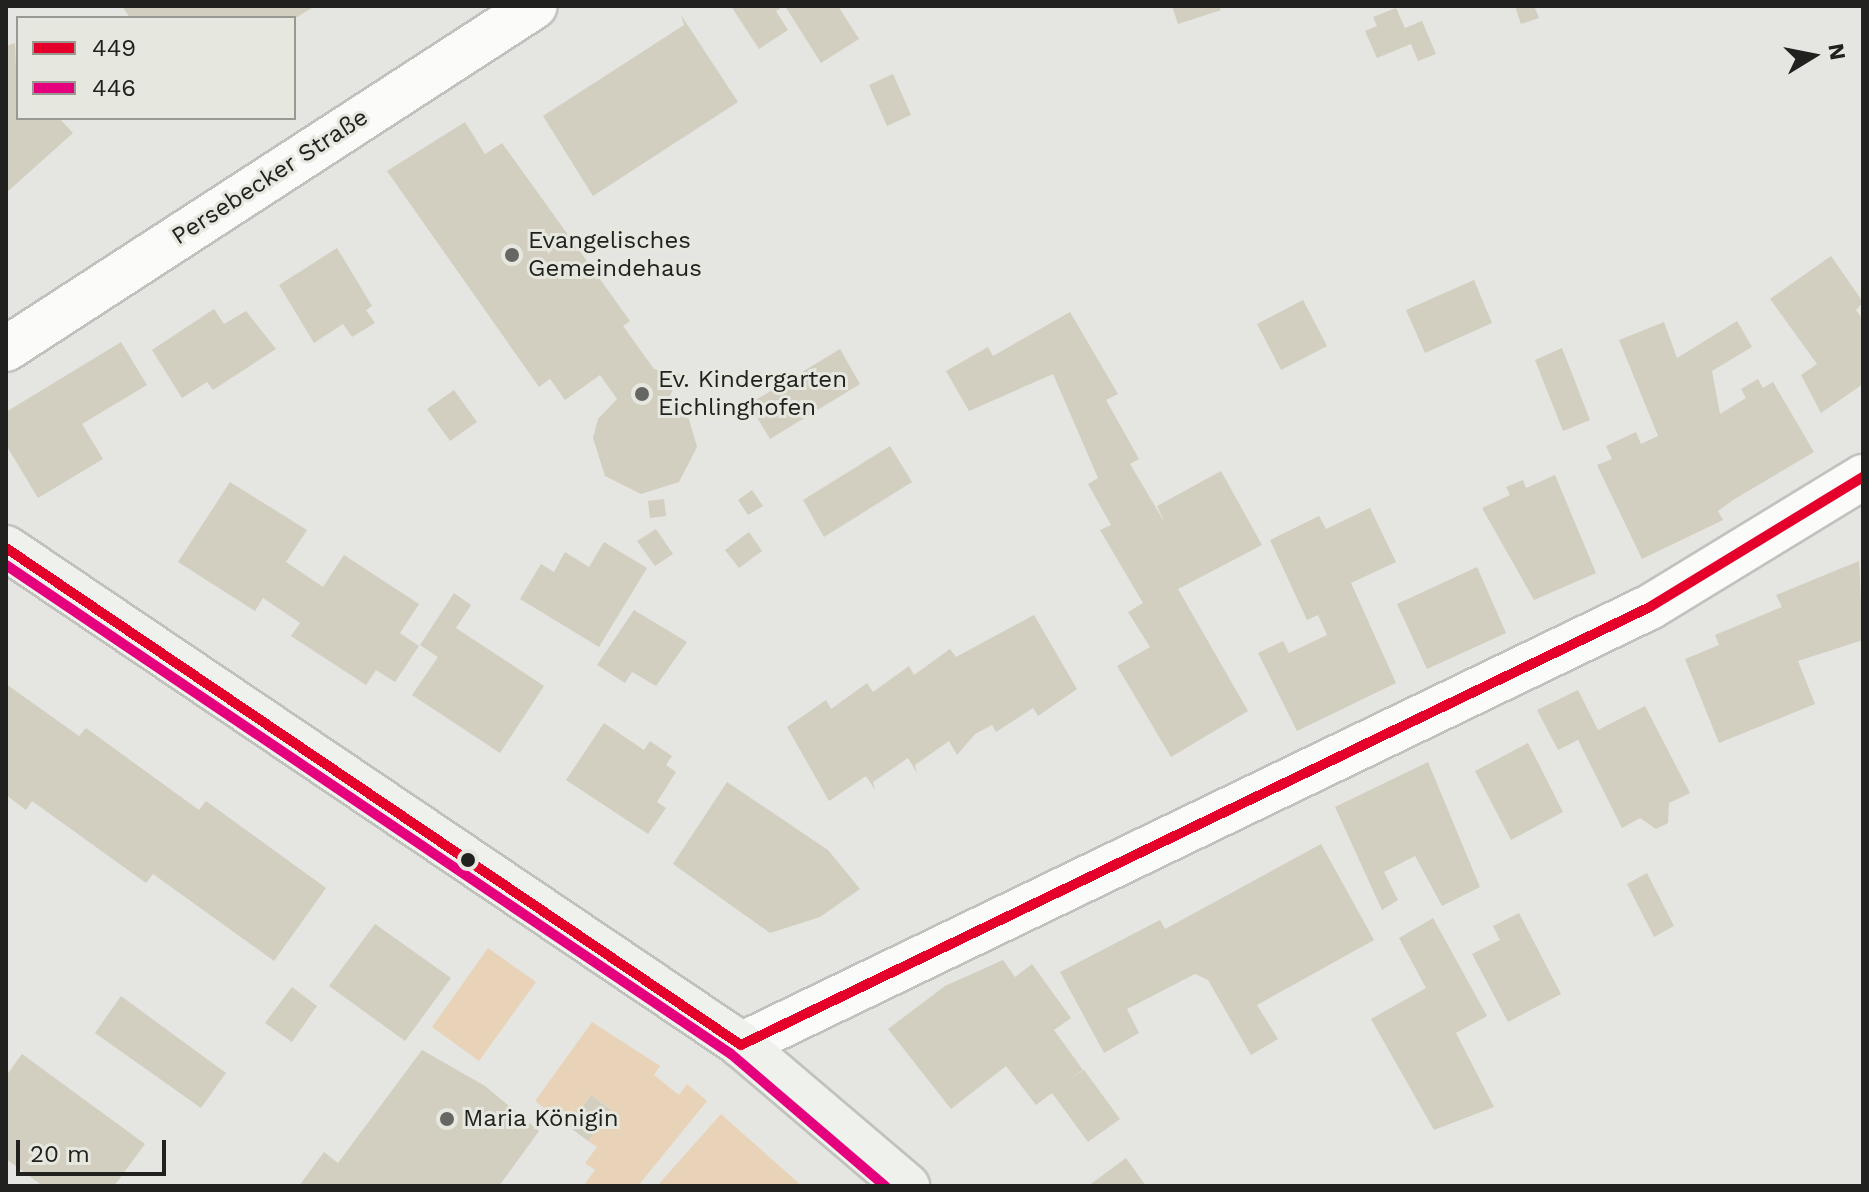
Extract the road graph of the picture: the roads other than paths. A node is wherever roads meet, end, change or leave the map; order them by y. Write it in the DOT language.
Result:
graph roads {
  1 [pos="535,6"];
  2 [pos="6,349"];
  3 [pos="1863,477"];
  4 [pos="6,548"];
  5 [pos="741,1045"];
  6 [pos="907,1186"];
  1 -- 2 [label="street, Persebecker Straße"];
  3 -- 5 [label="street"];
  4 -- 5 [label="main road"];
  5 -- 6 [label="main road"];
}
